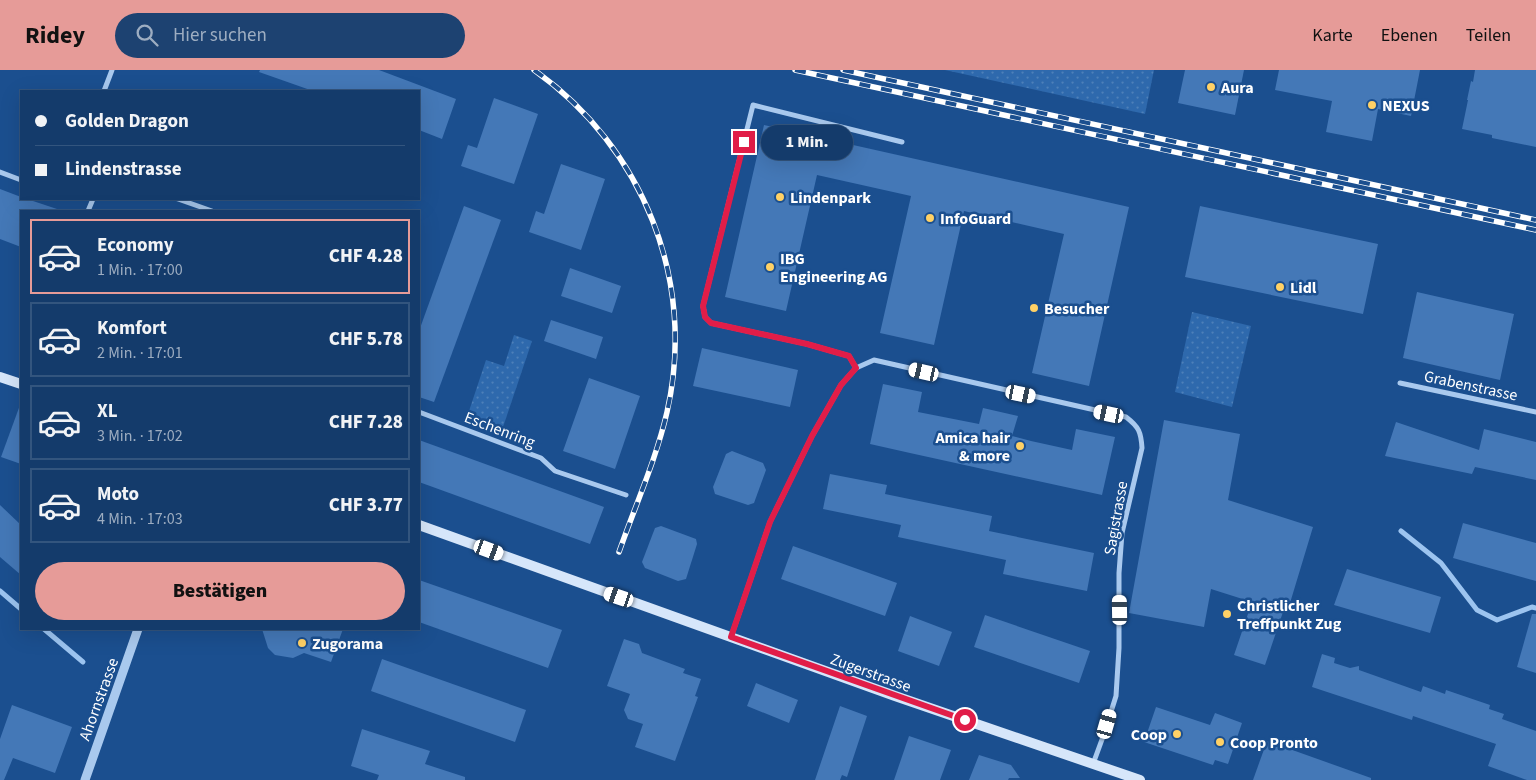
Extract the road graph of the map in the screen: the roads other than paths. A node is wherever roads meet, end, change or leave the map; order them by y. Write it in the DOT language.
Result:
graph roads {
  1 [pos="112,70"];
  2 [pos="104,90"];
  3 [pos="902,142"];
  4 [pos="0,172"];
  5 [pos="20,180"];
  6 [pos="181,200"];
  7 [pos="209,210"];
  8 [pos="856,368"];
  9 [pos="0,377"];
  10 [pos="1400,383"];
  11 [pos="20,384"];
  12 [pos="420,412"];
  13 [pos="1536,412"];
  14 [pos="626,495"];
  15 [pos="420,525"];
  16 [pos="138,630"];
  17 [pos="731,637"];
  18 [pos="1093,764"];
  19 [pos="85,780"];
  20 [pos="1140,780"];
  1 -- 2 [label="street"];
  3 -- 8 [label="street"];
  4 -- 5 [label="street"];
  6 -- 7 [label="street"];
  8 -- 17 [label="street"];
  8 -- 18 [label="street, Sagistrasse"];
  9 -- 11 [label="main road"];
  10 -- 13 [label="street, Grabenstrasse"];
  12 -- 14 [label="street, Eschenring"];
  15 -- 17 [label="main road, Zugerstrasse"];
  16 -- 19 [label="street, Ahornstrasse"];
  17 -- 18 [label="main road, Zugerstrasse"];
  18 -- 20 [label="main road, Zugerstrasse"];
}
